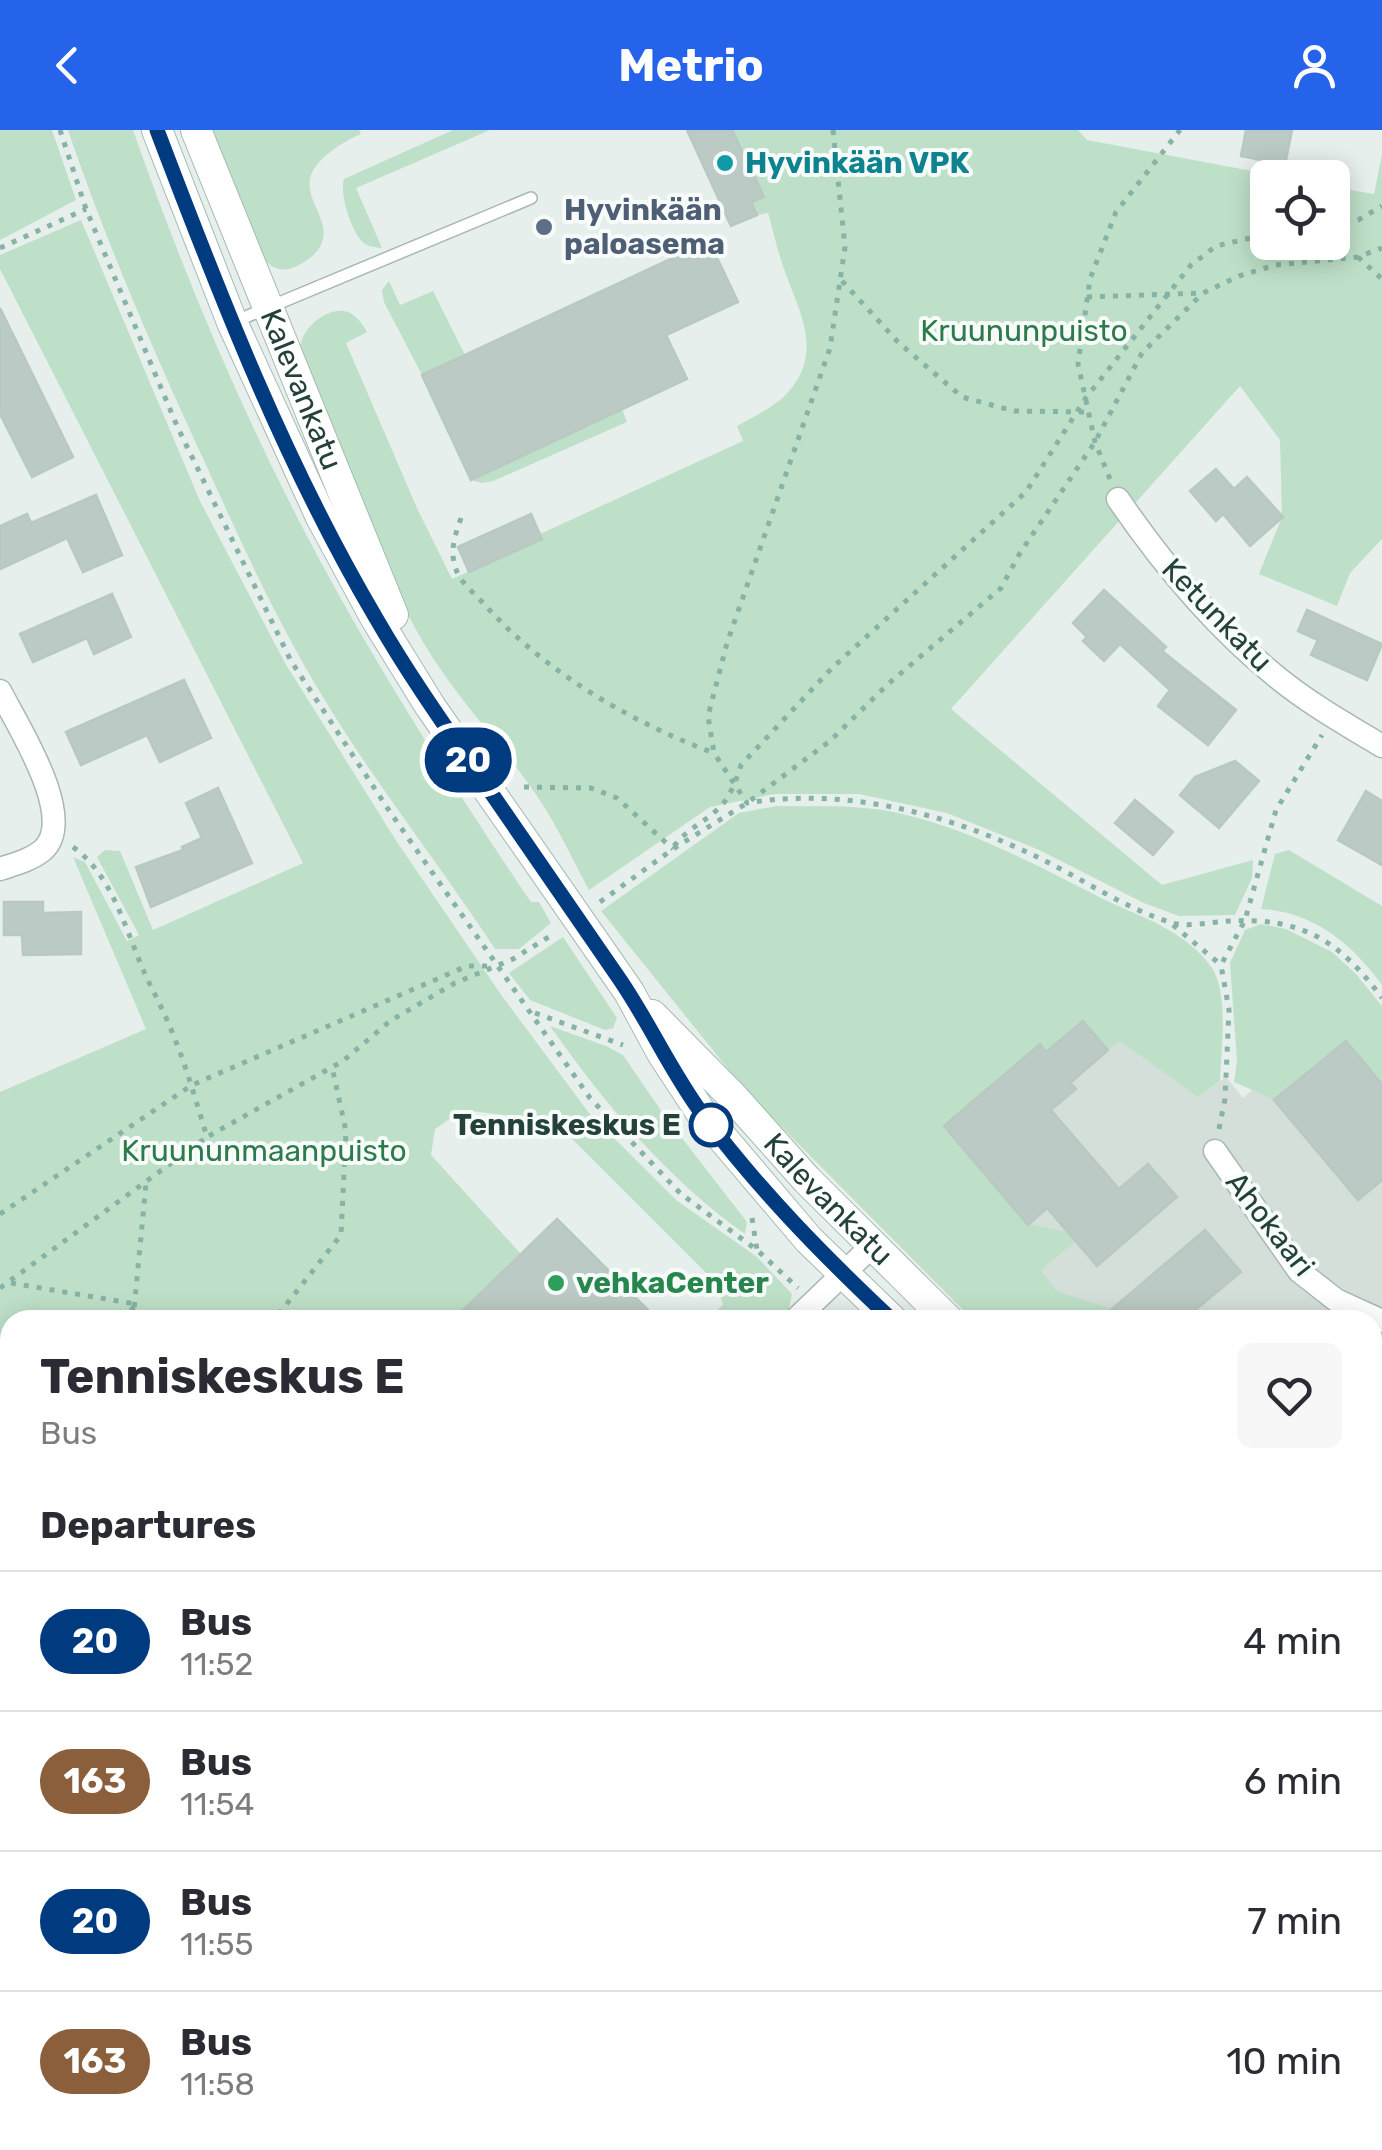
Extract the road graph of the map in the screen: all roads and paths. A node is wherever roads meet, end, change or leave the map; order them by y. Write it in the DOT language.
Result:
graph roads {
  1 [pos="60,130"];
  2 [pos="157,130"];
  3 [pos="196,130"];
  4 [pos="832,130"];
  5 [pos="1180,130"];
  6 [pos="530,198"];
  7 [pos="1382,206"];
  8 [pos="86,209"];
  9 [pos="1350,221"];
  10 [pos="1250,238"];
  11 [pos="0,248"];
  12 [pos="1382,248"];
  13 [pos="1358,256"];
  14 [pos="1382,279"];
  15 [pos="842,281"];
  16 [pos="1203,293"];
  17 [pos="1170,296"];
  18 [pos="1088,298"];
  19 [pos="267,308"];
  20 [pos="232,322"];
  21 [pos="1085,398"];
  22 [pos="1088,412"];
  23 [pos="1076,413"];
  24 [pos="1095,442"];
  25 [pos="1118,499"];
  26 [pos="461,518"];
  27 [pos="0,691"];
  28 [pos="430,706"];
  29 [pos="1334,716"];
  30 [pos="1382,746"];
  31 [pos="714,753"];
  32 [pos="515,774"];
  33 [pos="734,785"];
  34 [pos="746,803"];
  35 [pos="54,833"];
  36 [pos="672,849"];
  37 [pos="0,869"];
  38 [pos="599,903"];
  39 [pos="1245,920"];
  40 [pos="1172,924"];
  41 [pos="558,932"];
  42 [pos="1221,965"];
  43 [pos="498,966"];
  44 [pos="629,992"];
  45 [pos="1382,998"];
  46 [pos="332,1067"];
  47 [pos="192,1085"];
  48 [pos="207,1137"];
  49 [pos="1214,1151"];
  50 [pos="146,1182"];
  51 [pos="0,1214"];
  52 [pos="873,1245"];
  53 [pos="844,1274"];
  54 [pos="11,1282"];
  55 [pos="0,1288"];
  56 [pos="136,1304"];
  57 [pos="814,1304"];
  58 [pos="131,1310"];
  59 [pos="135,1310"];
  60 [pos="281,1310"];
  61 [pos="807,1310"];
  62 [pos="882,1310"];
  63 [pos="938,1310"];
  64 [pos="1358,1310"];
  1 -- 8 [label="path"];
  2 -- 20 [label="main road, Kalevankatu"];
  3 -- 19 [label="main road, Kalevankatu"];
  4 -- 15 [label="path"];
  5 -- 18 [label="path"];
  6 -- 19 [label="lane"];
  7 -- 9 [label="path"];
  8 -- 11 [label="path"];
  8 -- 43 [label="path"];
  10 -- 17 [label="path"];
  12 -- 13 [label="path"];
  13 -- 14 [label="path"];
  13 -- 16 [label="path"];
  15 -- 23 [label="path"];
  15 -- 31 [label="path"];
  16 -- 17 [label="path"];
  16 -- 24 [label="path"];
  17 -- 18 [label="path"];
  17 -- 21 [label="path"];
  18 -- 21 [label="path"];
  19 -- 20 [label="lane"];
  19 -- 28 [label="main road, Kalevankatu"];
  20 -- 28 [label="main road, Kalevankatu"];
  21 -- 22 [label="path"];
  21 -- 23 [label="path"];
  22 -- 23 [label="path"];
  22 -- 24 [label="path"];
  23 -- 33 [label="path"];
  24 -- 25 [label="path"];
  24 -- 34 [label="path"];
  25 -- 29 [label="street, Ketunkatu"];
  26 -- 31 [label="path"];
  27 -- 35 [label="street"];
  28 -- 44 [label="main road, Kalevankatu"];
  29 -- 30 [label="street, Ketunkatu"];
  29 -- 39 [label="path"];
  31 -- 33 [label="path"];
  32 -- 36 [label="path"];
  33 -- 34 [label="path"];
  33 -- 36 [label="path"];
  34 -- 36 [label="path"];
  34 -- 40 [label="path"];
  35 -- 37 [label="street"];
  35 -- 47 [label="path"];
  36 -- 38 [label="path"];
  39 -- 40 [label="path"];
  39 -- 42 [label="path"];
  39 -- 45 [label="path"];
  40 -- 42 [label="path"];
  41 -- 43 [label="path"];
  42 -- 49 [label="path"];
  43 -- 46 [label="path"];
  43 -- 47 [label="path"];
  43 -- 57 [label="path"];
  44 -- 52 [label="main road, Kalevankatu"];
  44 -- 53 [label="main road, Kalevankatu"];
  46 -- 48 [label="path"];
  46 -- 60 [label="path"];
  47 -- 48 [label="path"];
  47 -- 51 [label="path"];
  48 -- 50 [label="path"];
  49 -- 64 [label="street, Ahokaari"];
  50 -- 54 [label="path"];
  50 -- 56 [label="path"];
  52 -- 53 [label="street"];
  52 -- 63 [label="main road, Kalevankatu"];
  53 -- 57 [label="street"];
  53 -- 62 [label="main road, Kalevankatu"];
  54 -- 55 [label="path"];
  54 -- 56 [label="path"];
  56 -- 58 [label="path"];
  56 -- 59 [label="path"];
  57 -- 61 [label="street"];
}
